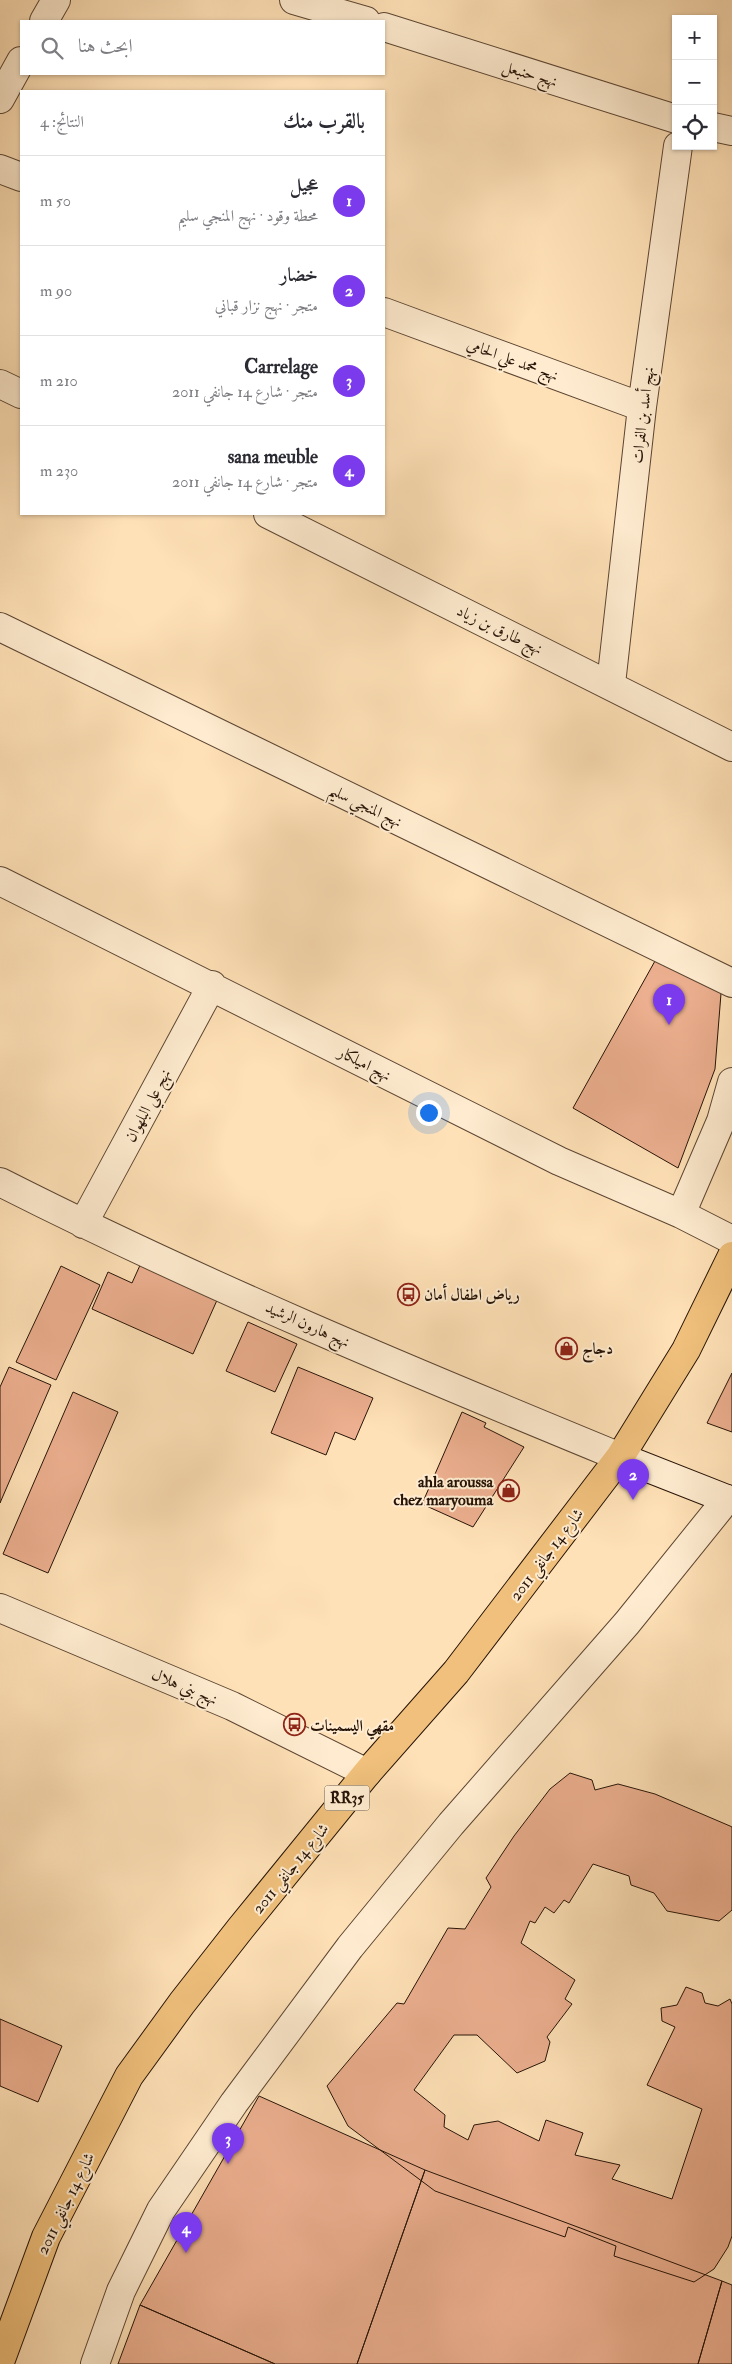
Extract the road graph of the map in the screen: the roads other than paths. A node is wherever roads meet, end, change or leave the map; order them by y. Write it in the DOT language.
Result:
graph roads {
  1 [pos="56,0"];
  2 [pos="294,0"];
  3 [pos="45,20"];
  4 [pos="363,20"];
  5 [pos="385,27"];
  6 [pos="20,63"];
  7 [pos="0,99"];
  8 [pos="672,118"];
  9 [pos="717,128"];
  10 [pos="732,131"];
  11 [pos="677,150"];
  12 [pos="0,169"];
  13 [pos="20,177"];
  14 [pos="385,312"];
  15 [pos="0,384"];
  16 [pos="20,394"];
  17 [pos="642,407"];
  18 [pos="270,515"];
  19 [pos="0,627"];
  20 [pos="611,684"];
  21 [pos="732,747"];
  22 [pos="0,881"];
  23 [pos="732,983"];
  24 [pos="212,985"];
  25 [pos="732,1082"];
  26 [pos="0,1182"];
  27 [pos="681,1214"];
  28 [pos="83,1224"];
  29 [pos="732,1240"];
  30 [pos="732,1256"];
  31 [pos="620,1457"];
  32 [pos="730,1500"];
  33 [pos="0,1608"];
  34 [pos="367,1773"];
  35 [pos="0,2362"];
  36 [pos="95,2364"];
  1 -- 3 [label="street"];
  2 -- 4 [label="street"];
  5 -- 8 [label="street, نهج حنبعل"];
  6 -- 7 [label="street"];
  9 -- 10 [label="street"];
  11 -- 17 [label="street, نهج أسد بن الفرات"];
  12 -- 13 [label="street"];
  14 -- 17 [label="street, نهج محمد علي الحامي"];
  15 -- 16 [label="street"];
  17 -- 20 [label="street, نهج أسد بن الفرات"];
  18 -- 20 [label="street, نهج طارق بن زياد"];
  19 -- 23 [label="street, نهج المنجي سليم"];
  20 -- 21 [label="street, نهج طارق بن زياد"];
  22 -- 24 [label="street, نهج اميلكار"];
  24 -- 27 [label="street, نهج اميلكار"];
  24 -- 28 [label="street, نهج علي البلهوان"];
  25 -- 27 [label="street"];
  26 -- 28 [label="street, نهج هارون الرشيد"];
  27 -- 29 [label="street, نهج اميلكار"];
  28 -- 31 [label="street, نهج هارون الرشيد"];
  30 -- 31 [label="main road, شارع 14 جانفي 2011 / RR35"];
  31 -- 32 [label="street, نهج هارون الرشيد"];
  31 -- 34 [label="main road, شارع 14 جانفي 2011 / RR35"];
  32 -- 36 [label="street"];
  33 -- 34 [label="street, نهج بني هلال"];
  34 -- 35 [label="main road, شارع 14 جانفي 2011 / RR35"];
}
